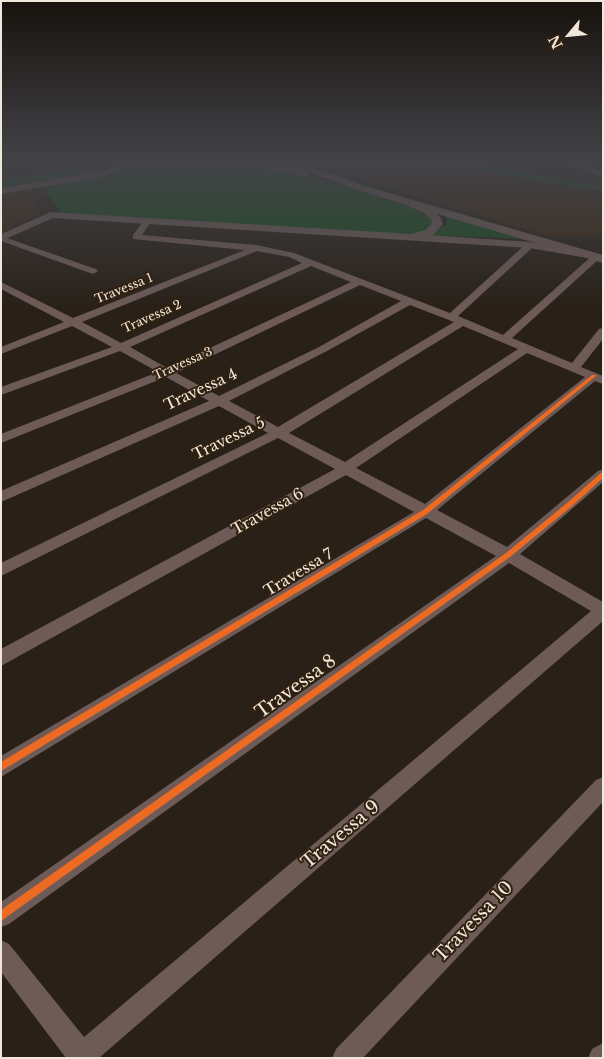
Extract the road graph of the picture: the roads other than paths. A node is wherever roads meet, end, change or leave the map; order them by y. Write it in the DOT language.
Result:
graph roads {
  1 [pos="48,212"];
  2 [pos="53,212"];
  3 [pos="430,212"];
  4 [pos="444,212"];
  5 [pos="148,222"];
  6 [pos="2,238"];
  7 [pos="404,238"];
  8 [pos="530,245"];
  9 [pos="256,248"];
  10 [pos="599,258"];
  11 [pos="312,262"];
  12 [pos="92,271"];
  13 [pos="361,281"];
  14 [pos="1,285"];
  15 [pos="408,301"];
  16 [pos="457,320"];
  17 [pos="74,322"];
  18 [pos="603,330"];
  19 [pos="504,340"];
  20 [pos="121,346"];
  21 [pos="2,349"];
  22 [pos="525,349"];
  23 [pos="574,368"];
  24 [pos="168,372"];
  25 [pos="599,378"];
  26 [pos="1,391"];
  27 [pos="219,401"];
  28 [pos="280,432"];
  29 [pos="1,439"];
  30 [pos="347,468"];
  31 [pos="603,474"];
  32 [pos="1,497"];
  33 [pos="425,512"];
  34 [pos="508,555"];
  35 [pos="1,570"];
  36 [pos="603,610"];
  37 [pos="1,658"];
  38 [pos="1,767"];
  39 [pos="603,787"];
  40 [pos="1,916"];
  41 [pos="1,952"];
  42 [pos="82,1057"];
  43 [pos="345,1058"];
  1 -- 6 [label="street"];
  2 -- 5 [label="street"];
  3 -- 7 [label="street"];
  4 -- 10 [label="main road"];
  5 -- 7 [label="street"];
  5 -- 9 [label="street"];
  6 -- 12 [label="street"];
  7 -- 8 [label="street"];
  8 -- 10 [label="street"];
  8 -- 16 [label="street, Travessa 5"];
  9 -- 11 [label="street"];
  9 -- 17 [label="street, Travessa 1"];
  10 -- 19 [label="street"];
  11 -- 13 [label="street"];
  11 -- 20 [label="street, Travessa 2"];
  13 -- 15 [label="street"];
  13 -- 24 [label="street, Travessa 3"];
  14 -- 17 [label="street"];
  15 -- 16 [label="street"];
  15 -- 27 [label="street, Travessa 4"];
  16 -- 19 [label="street"];
  16 -- 28 [label="street, Travessa 5"];
  17 -- 20 [label="street"];
  17 -- 21 [label="street, Travessa 1"];
  18 -- 23 [label="street"];
  19 -- 22 [label="street"];
  20 -- 24 [label="street"];
  20 -- 26 [label="street, Travessa 2"];
  22 -- 23 [label="street"];
  22 -- 30 [label="street, Travessa 6"];
  23 -- 25 [label="street"];
  24 -- 27 [label="street"];
  24 -- 29 [label="street, Travessa 3"];
  25 -- 33 [label="street, Travessa 7"];
  27 -- 28 [label="street"];
  27 -- 32 [label="street, Travessa 4"];
  28 -- 30 [label="street"];
  28 -- 35 [label="street, Travessa 5"];
  30 -- 33 [label="street"];
  30 -- 37 [label="street, Travessa 6"];
  31 -- 34 [label="street, Travessa 8"];
  33 -- 34 [label="street"];
  33 -- 38 [label="street, Travessa 7"];
  34 -- 36 [label="street"];
  34 -- 40 [label="street, Travessa 8"];
  36 -- 42 [label="street, Travessa 9"];
  39 -- 43 [label="street, Travessa 10"];
  41 -- 42 [label="street"];
}
